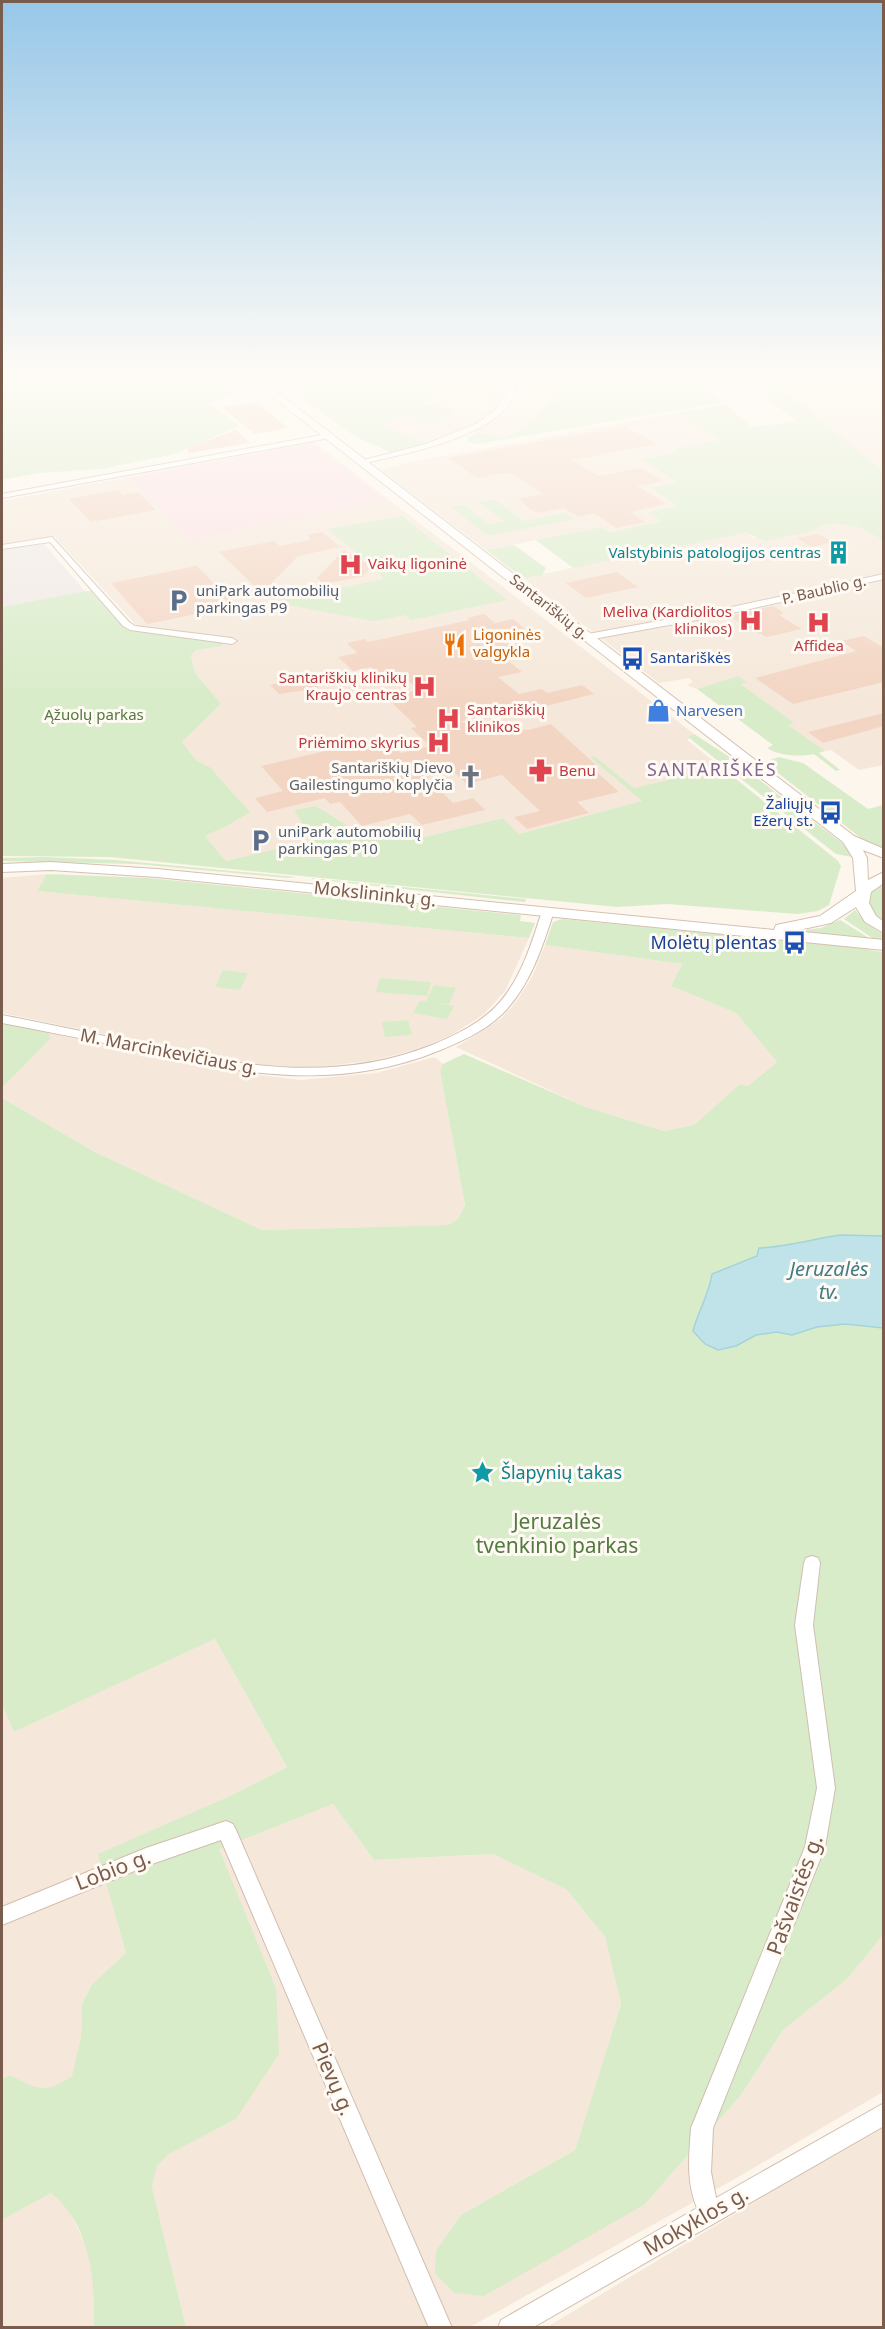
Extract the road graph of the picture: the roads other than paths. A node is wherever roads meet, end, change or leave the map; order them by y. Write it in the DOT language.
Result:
graph roads {
  1 [pos="69,484"];
  2 [pos="388,484"];
  3 [pos="2,496"];
  4 [pos="2,547"];
  5 [pos="884,576"];
  6 [pos="588,637"];
  7 [pos="232,640"];
  8 [pos="849,839"];
  9 [pos="884,854"];
  10 [pos="2,868"];
  11 [pos="884,876"];
  12 [pos="863,892"];
  13 [pos="548,911"];
  14 [pos="884,929"];
  15 [pos="747,930"];
  16 [pos="884,945"];
  17 [pos="2,1019"];
  18 [pos="812,1563"];
  19 [pos="226,1830"];
  20 [pos="2,1916"];
  21 [pos="884,2114"];
  22 [pos="711,2212"];
  23 [pos="441,2328"];
  24 [pos="509,2328"];
  1 -- 3 [label="street"];
  2 -- 6 [label="main road, Santariškių g."];
  4 -- 7 [label="street"];
  5 -- 6 [label="street, P. Baublio g."];
  6 -- 8 [label="main road, Santariškių g."];
  8 -- 9 [label="main road, Santariškių g."];
  8 -- 12 [label="main road, Santariškių g."];
  10 -- 13 [label="main road, Mokslininkų g."];
  11 -- 12 [label="main road, Mokslininkų g."];
  12 -- 14 [label="main road, Santariškių g."];
  12 -- 15 [label="main road, Mokslininkų g."];
  13 -- 15 [label="main road, Mokslininkų g."];
  13 -- 17 [label="street, M. Marcinkevičiaus g."];
  15 -- 16 [label="main road, Mokslininkų g."];
  18 -- 22 [label="street, Pašvaistės g."];
  19 -- 20 [label="street, Lobio g."];
  19 -- 23 [label="street, Pievų g."];
  21 -- 22 [label="street, Mokyklos g."];
  22 -- 24 [label="street, Mokyklos g."];
}
